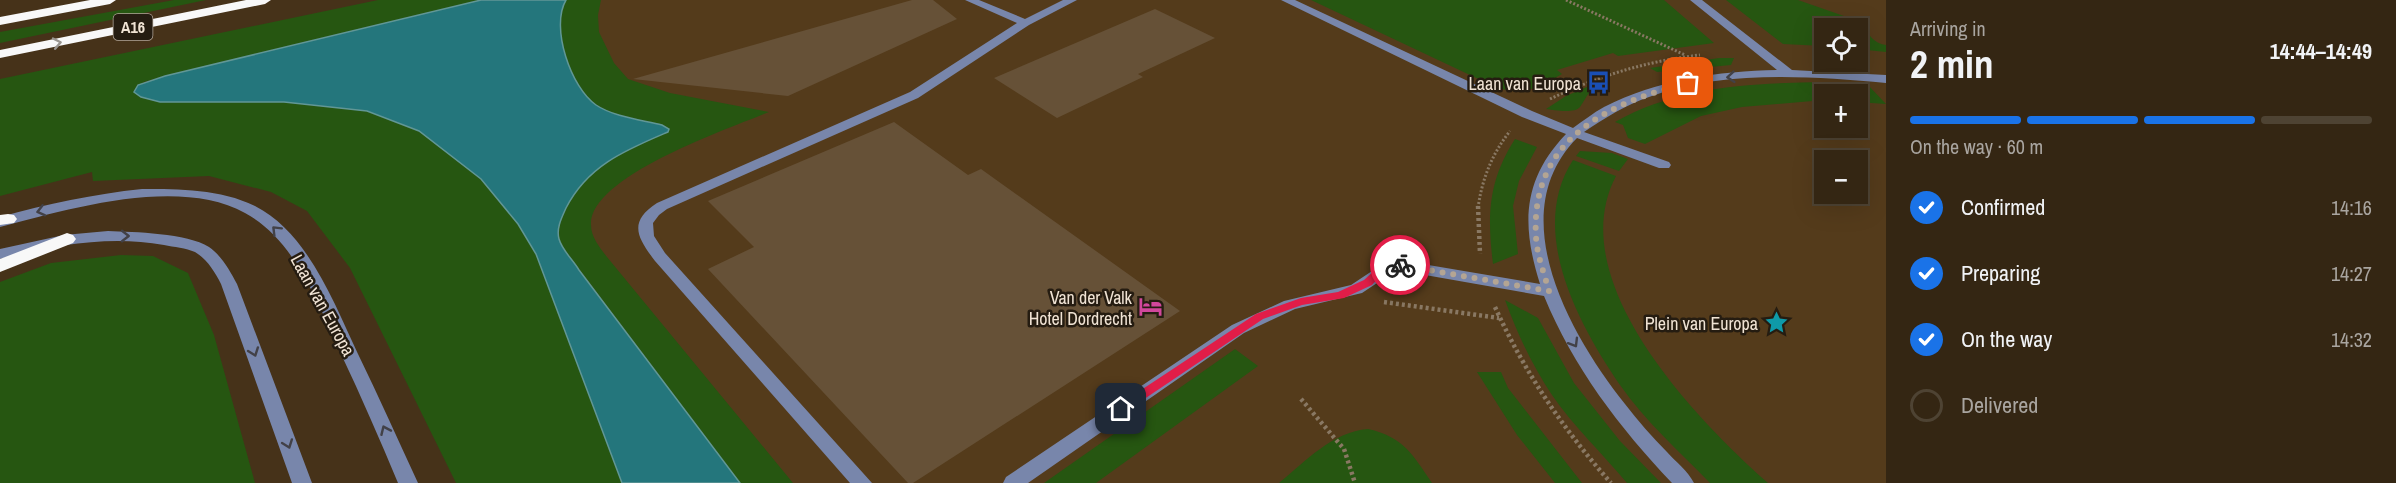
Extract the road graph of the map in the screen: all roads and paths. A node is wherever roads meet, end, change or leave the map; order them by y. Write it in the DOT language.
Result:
graph roads {
  1 [pos="110,0"];
  2 [pos="265,0"];
  3 [pos="970,0"];
  4 [pos="1072,0"];
  5 [pos="1286,0"];
  6 [pos="1566,0"];
  7 [pos="1695,0"];
  8 [pos="0,21"];
  9 [pos="1025,23"];
  10 [pos="0,54"];
  11 [pos="1686,56"];
  12 [pos="1789,74"];
  13 [pos="1886,79"];
  14 [pos="1574,133"];
  15 [pos="1664,165"];
  16 [pos="3,221"];
  17 [pos="67,239"];
  18 [pos="0,254"];
  19 [pos="0,266"];
  20 [pos="1549,291"];
  21 [pos="1340,296"];
  22 [pos="1499,318"];
  23 [pos="1301,399"];
  24 [pos="303,483"];
  25 [pos="408,483"];
  26 [pos="862,483"];
  27 [pos="1013,483"];
  28 [pos="1354,483"];
  29 [pos="1684,483"];
  1 -- 8 [label="highway, A16"];
  10 -- 2 [label="highway, A16, one-way"];
  3 -- 9 [label="street"];
  4 -- 9 [label="street"];
  5 -- 14 [label="street"];
  6 -- 11 [label="path"];
  7 -- 12 [label="street"];
  9 -- 26 [label="street"];
  12 -- 13 [label="street"];
  12 -- 14 [label="street, one-way"];
  14 -- 15 [label="street"];
  14 -- 20 [label="street"];
  25 -- 16 [label="street, Laan van Europa, one-way"];
  17 -- 18 [label="street"];
  17 -- 19 [label="highway"];
  17 -- 24 [label="street, one-way"];
  20 -- 21 [label="street"];
  20 -- 29 [label="street, one-way"];
  21 -- 22 [label="path"];
  21 -- 27 [label="street"];
  23 -- 28 [label="path"];
}
